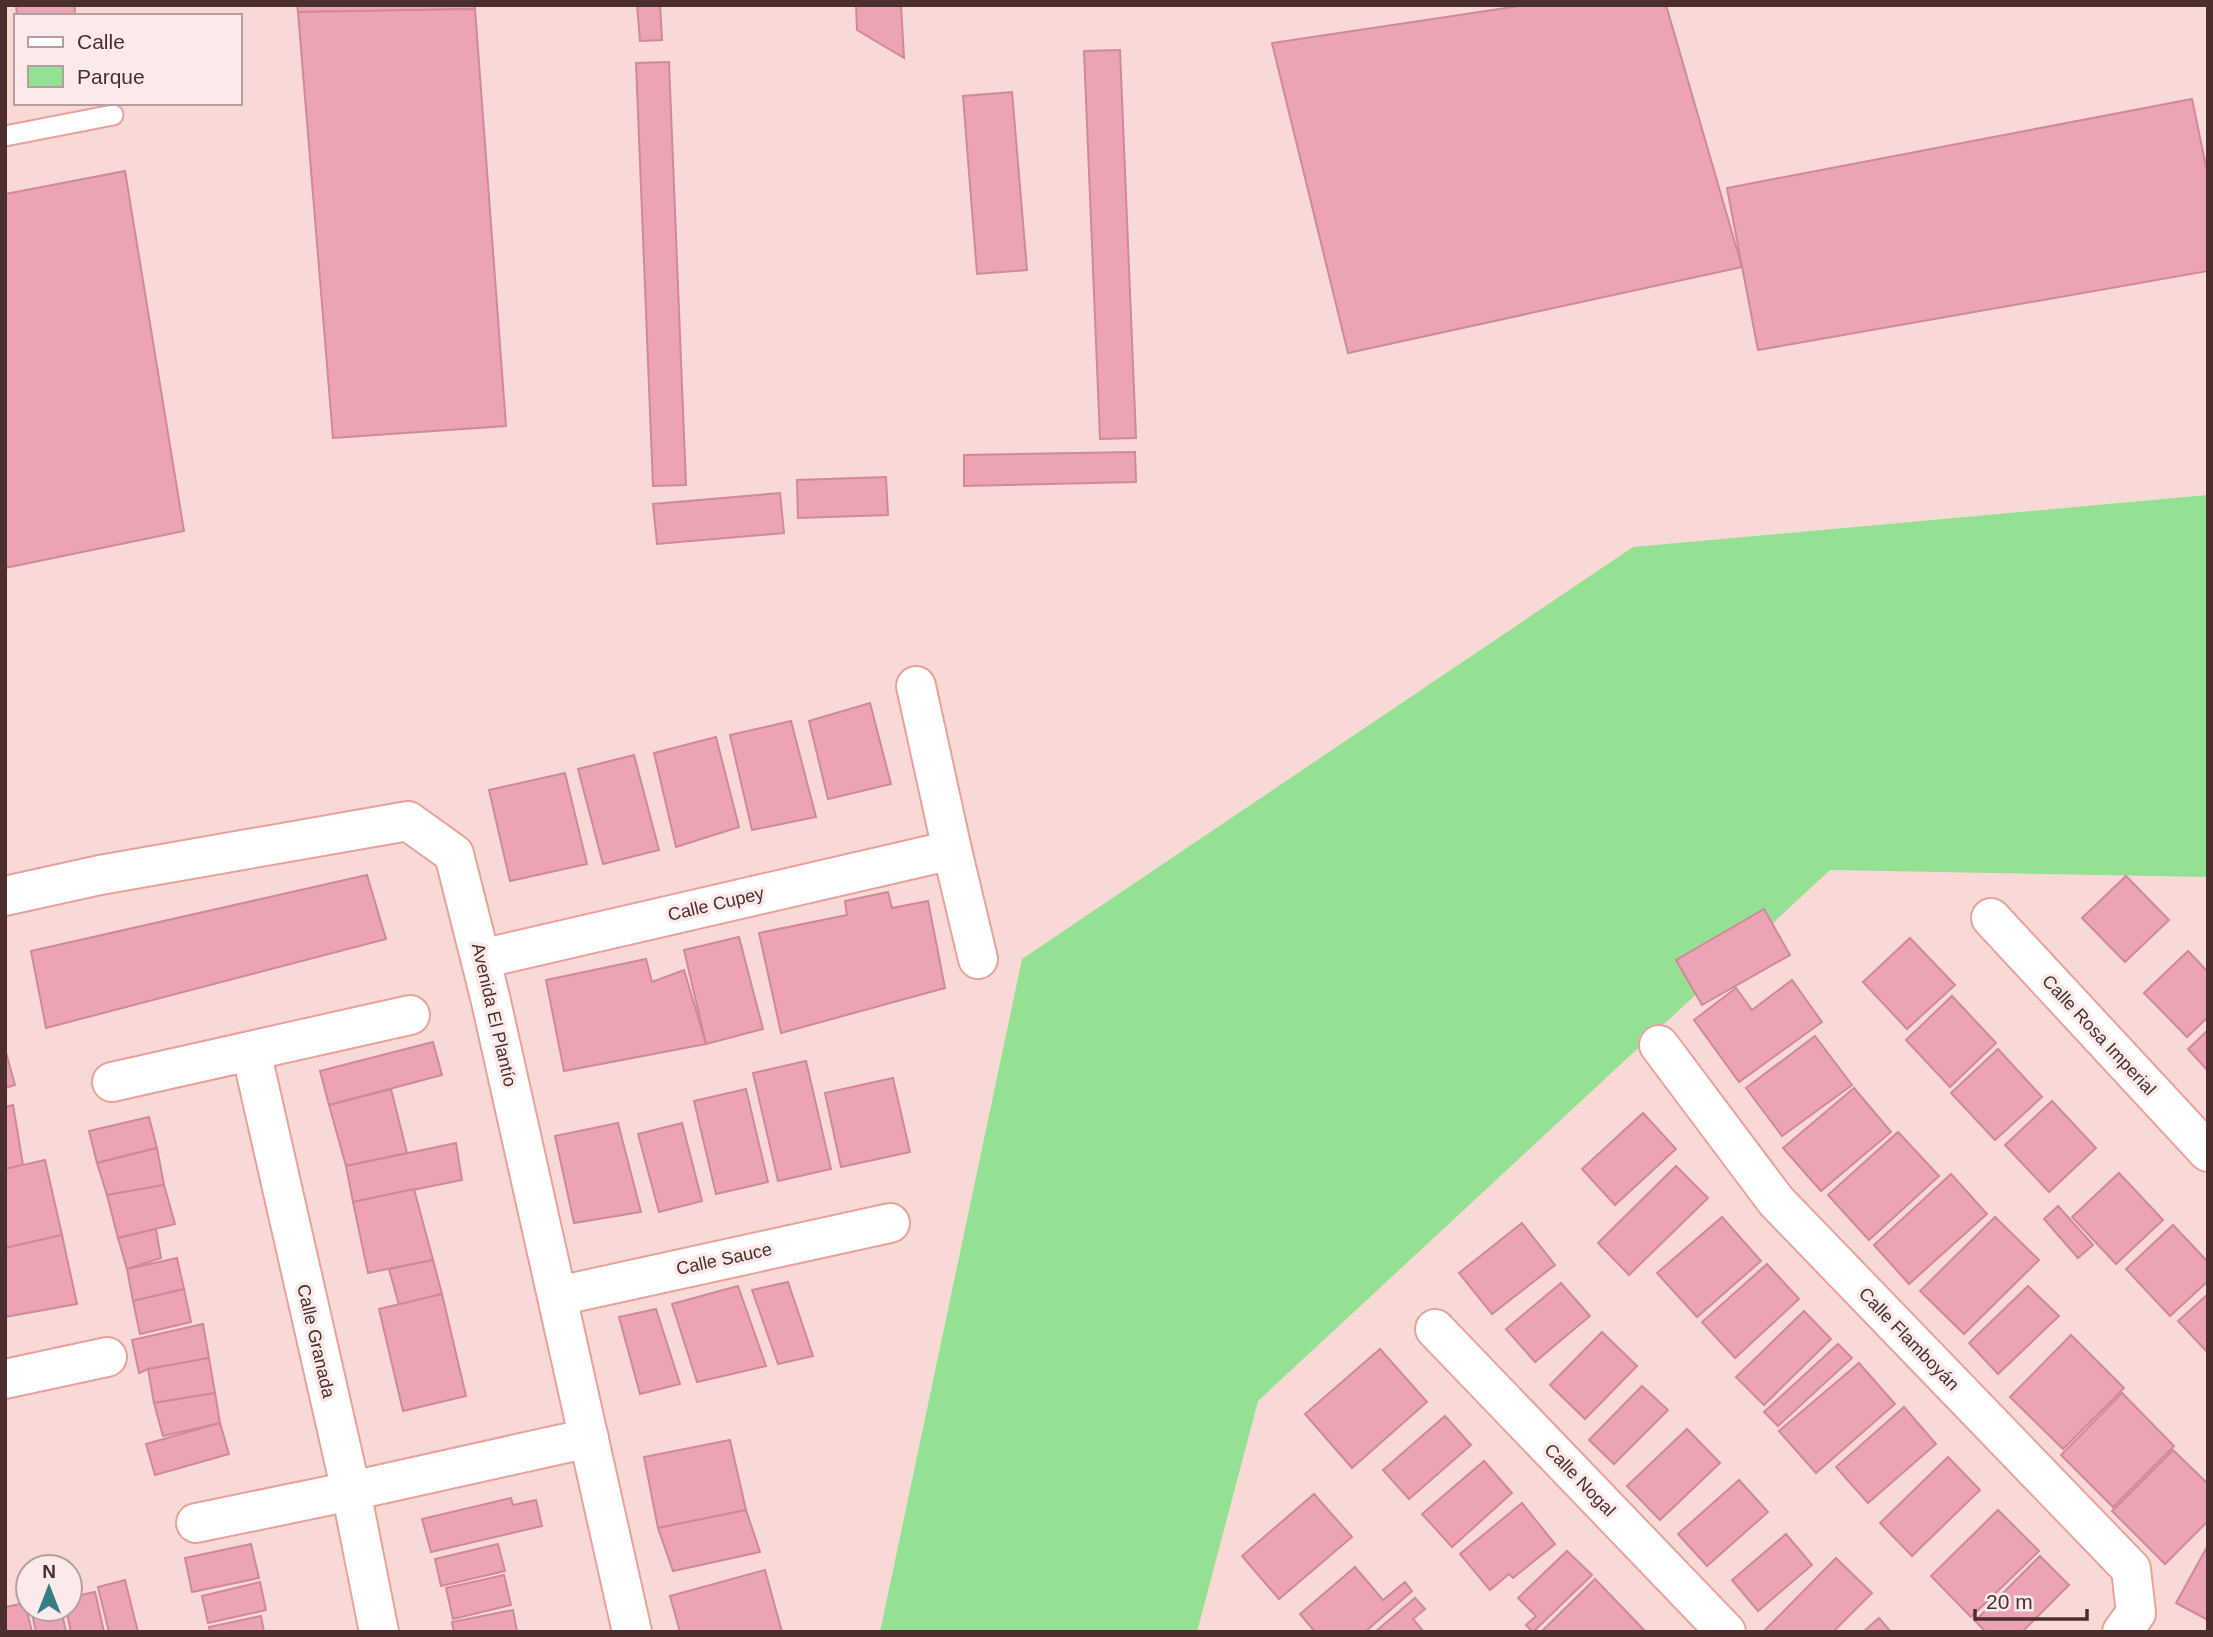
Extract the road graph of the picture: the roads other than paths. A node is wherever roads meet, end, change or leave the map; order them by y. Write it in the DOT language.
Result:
graph roads {
  1 [pos="113,115"];
  2 [pos="5,136"];
  3 [pos="916,686"];
  4 [pos="952,850"];
  5 [pos="5,896"];
  6 [pos="1991,918"];
  7 [pos="481,959"];
  8 [pos="978,959"];
  9 [pos="411,1014"];
  10 [pos="1659,1045"];
  11 [pos="251,1051"];
  12 [pos="112,1082"];
  13 [pos="2208,1152"];
  14 [pos="890,1223"];
  15 [pos="558,1296"];
  16 [pos="1435,1329"];
  17 [pos="107,1357"];
  18 [pos="5,1380"];
  19 [pos="589,1438"];
  20 [pos="351,1492"];
  21 [pos="196,1522"];
  22 [pos="379,1632"];
  23 [pos="632,1632"];
  24 [pos="1726,1632"];
  25 [pos="2122,1632"];
  1 -- 2 [label="lane"];
  3 -- 4 [label="street"];
  4 -- 7 [label="street, Calle Cupey"];
  4 -- 8 [label="street"];
  5 -- 7 [label="street, Avenida El Plantío"];
  6 -- 13 [label="street, Calle Rosa Imperial"];
  7 -- 15 [label="street, Avenida El Plantío"];
  9 -- 11 [label="street"];
  10 -- 25 [label="street, Calle Flamboyán"];
  11 -- 12 [label="street"];
  11 -- 20 [label="street, Calle Granada"];
  14 -- 15 [label="street, Calle Sauce"];
  15 -- 19 [label="street, Avenida El Plantío"];
  16 -- 24 [label="street, Calle Nogal"];
  17 -- 18 [label="street"];
  19 -- 20 [label="street"];
  19 -- 23 [label="street, Avenida El Plantío"];
  20 -- 21 [label="street"];
  20 -- 22 [label="street, Calle Granada"];
}
